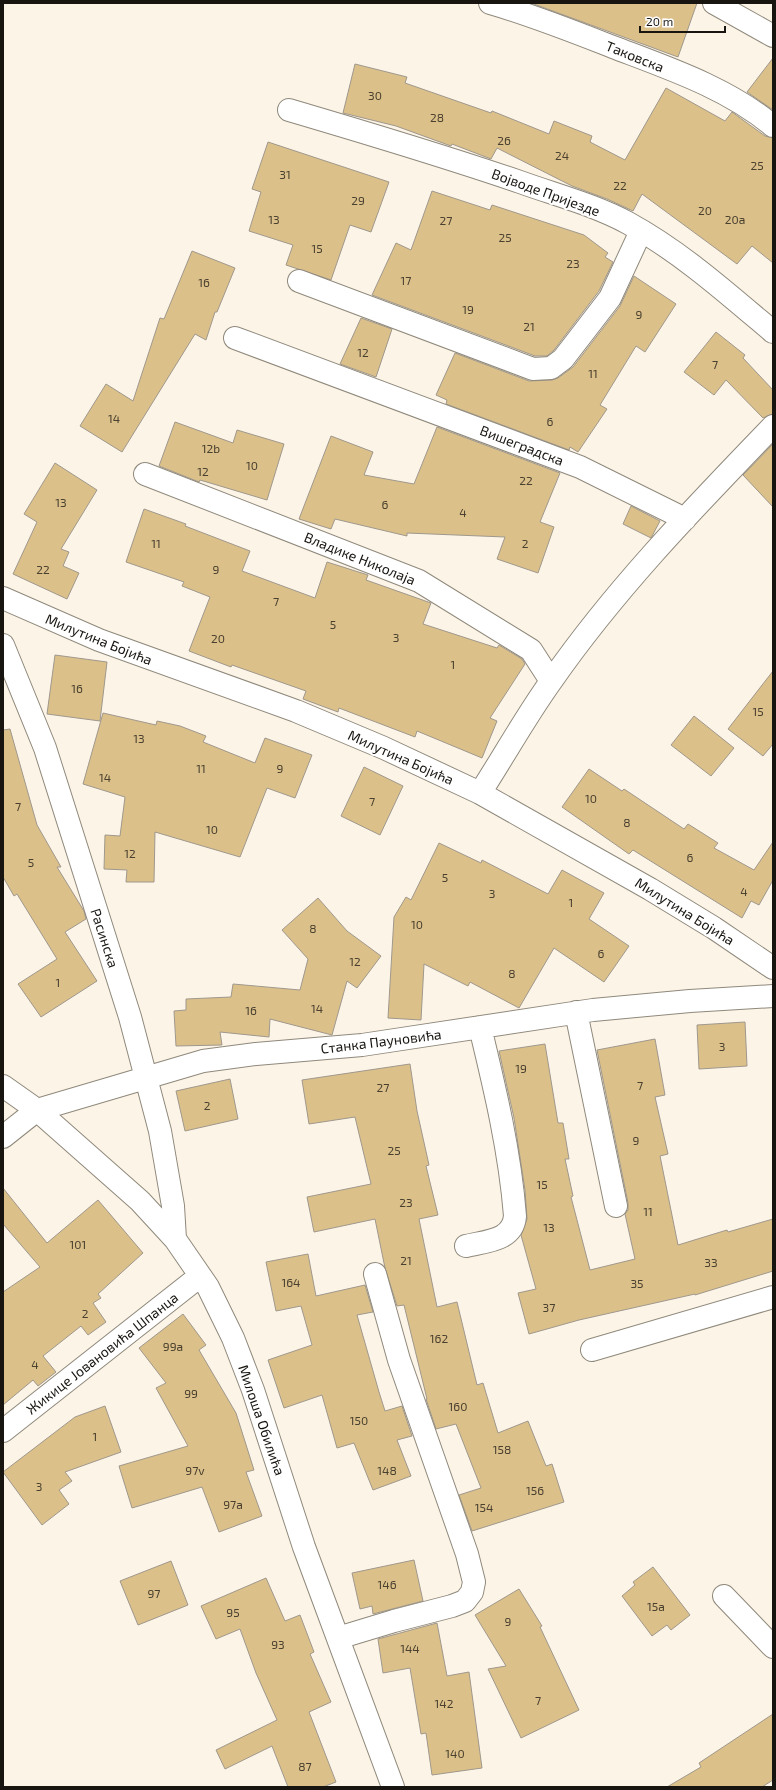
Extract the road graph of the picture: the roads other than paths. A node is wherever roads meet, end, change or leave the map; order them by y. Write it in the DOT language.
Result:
graph roads {
  1 [pos="490,3"];
  2 [pos="714,3"];
  3 [pos="773,36"];
  4 [pos="289,110"];
  5 [pos="773,126"];
  6 [pos="641,231"];
  7 [pos="299,281"];
  8 [pos="773,332"];
  9 [pos="235,338"];
  10 [pos="773,426"];
  11 [pos="145,474"];
  12 [pos="685,519"];
  13 [pos="3,598"];
  14 [pos="3,645"];
  15 [pos="551,681"];
  16 [pos="480,793"];
  17 [pos="773,968"];
  18 [pos="773,996"];
  19 [pos="576,1012"];
  20 [pos="480,1027"];
  21 [pos="146,1078"];
  22 [pos="3,1086"];
  23 [pos="37,1110"];
  24 [pos="3,1137"];
  25 [pos="616,1206"];
  26 [pos="175,1239"];
  27 [pos="466,1246"];
  28 [pos="375,1274"];
  29 [pos="200,1276"];
  30 [pos="773,1297"];
  31 [pos="592,1350"];
  32 [pos="3,1431"];
  33 [pos="724,1596"];
  34 [pos="338,1638"];
  35 [pos="773,1647"];
  36 [pos="393,1787"];
  1 -- 5 [label="street, Таковска"];
  2 -- 3 [label="street"];
  4 -- 6 [label="street, Војводе Пријезде"];
  6 -- 7 [label="street"];
  6 -- 8 [label="street, Војводе Пријезде"];
  9 -- 12 [label="street, Вишеградска"];
  10 -- 12 [label="street"];
  11 -- 15 [label="street, Владике Николаја"];
  12 -- 15 [label="street"];
  13 -- 16 [label="street, Милутина Бојића"];
  14 -- 21 [label="street, Расинска"];
  15 -- 16 [label="street"];
  16 -- 17 [label="street, Милутина Бојића"];
  18 -- 19 [label="street, Станка Пауновића"];
  19 -- 20 [label="street, Станка Пауновића"];
  19 -- 25 [label="street"];
  20 -- 21 [label="street, Станка Пауновића"];
  20 -- 27 [label="street"];
  21 -- 23 [label="street, Станка Пауновића"];
  21 -- 26 [label="street, Расинска"];
  22 -- 23 [label="street, Милоша Обилића"];
  23 -- 24 [label="street, Станка Пауновића"];
  23 -- 26 [label="street, Милоша Обилића"];
  26 -- 29 [label="street, Милоша Обилића"];
  28 -- 34 [label="street"];
  29 -- 32 [label="street, Жикице Јовановића Шпанца"];
  29 -- 34 [label="street, Милоша Обилића"];
  30 -- 31 [label="street"];
  33 -- 35 [label="street"];
  34 -- 36 [label="street, Милоша Обилића"];
}
